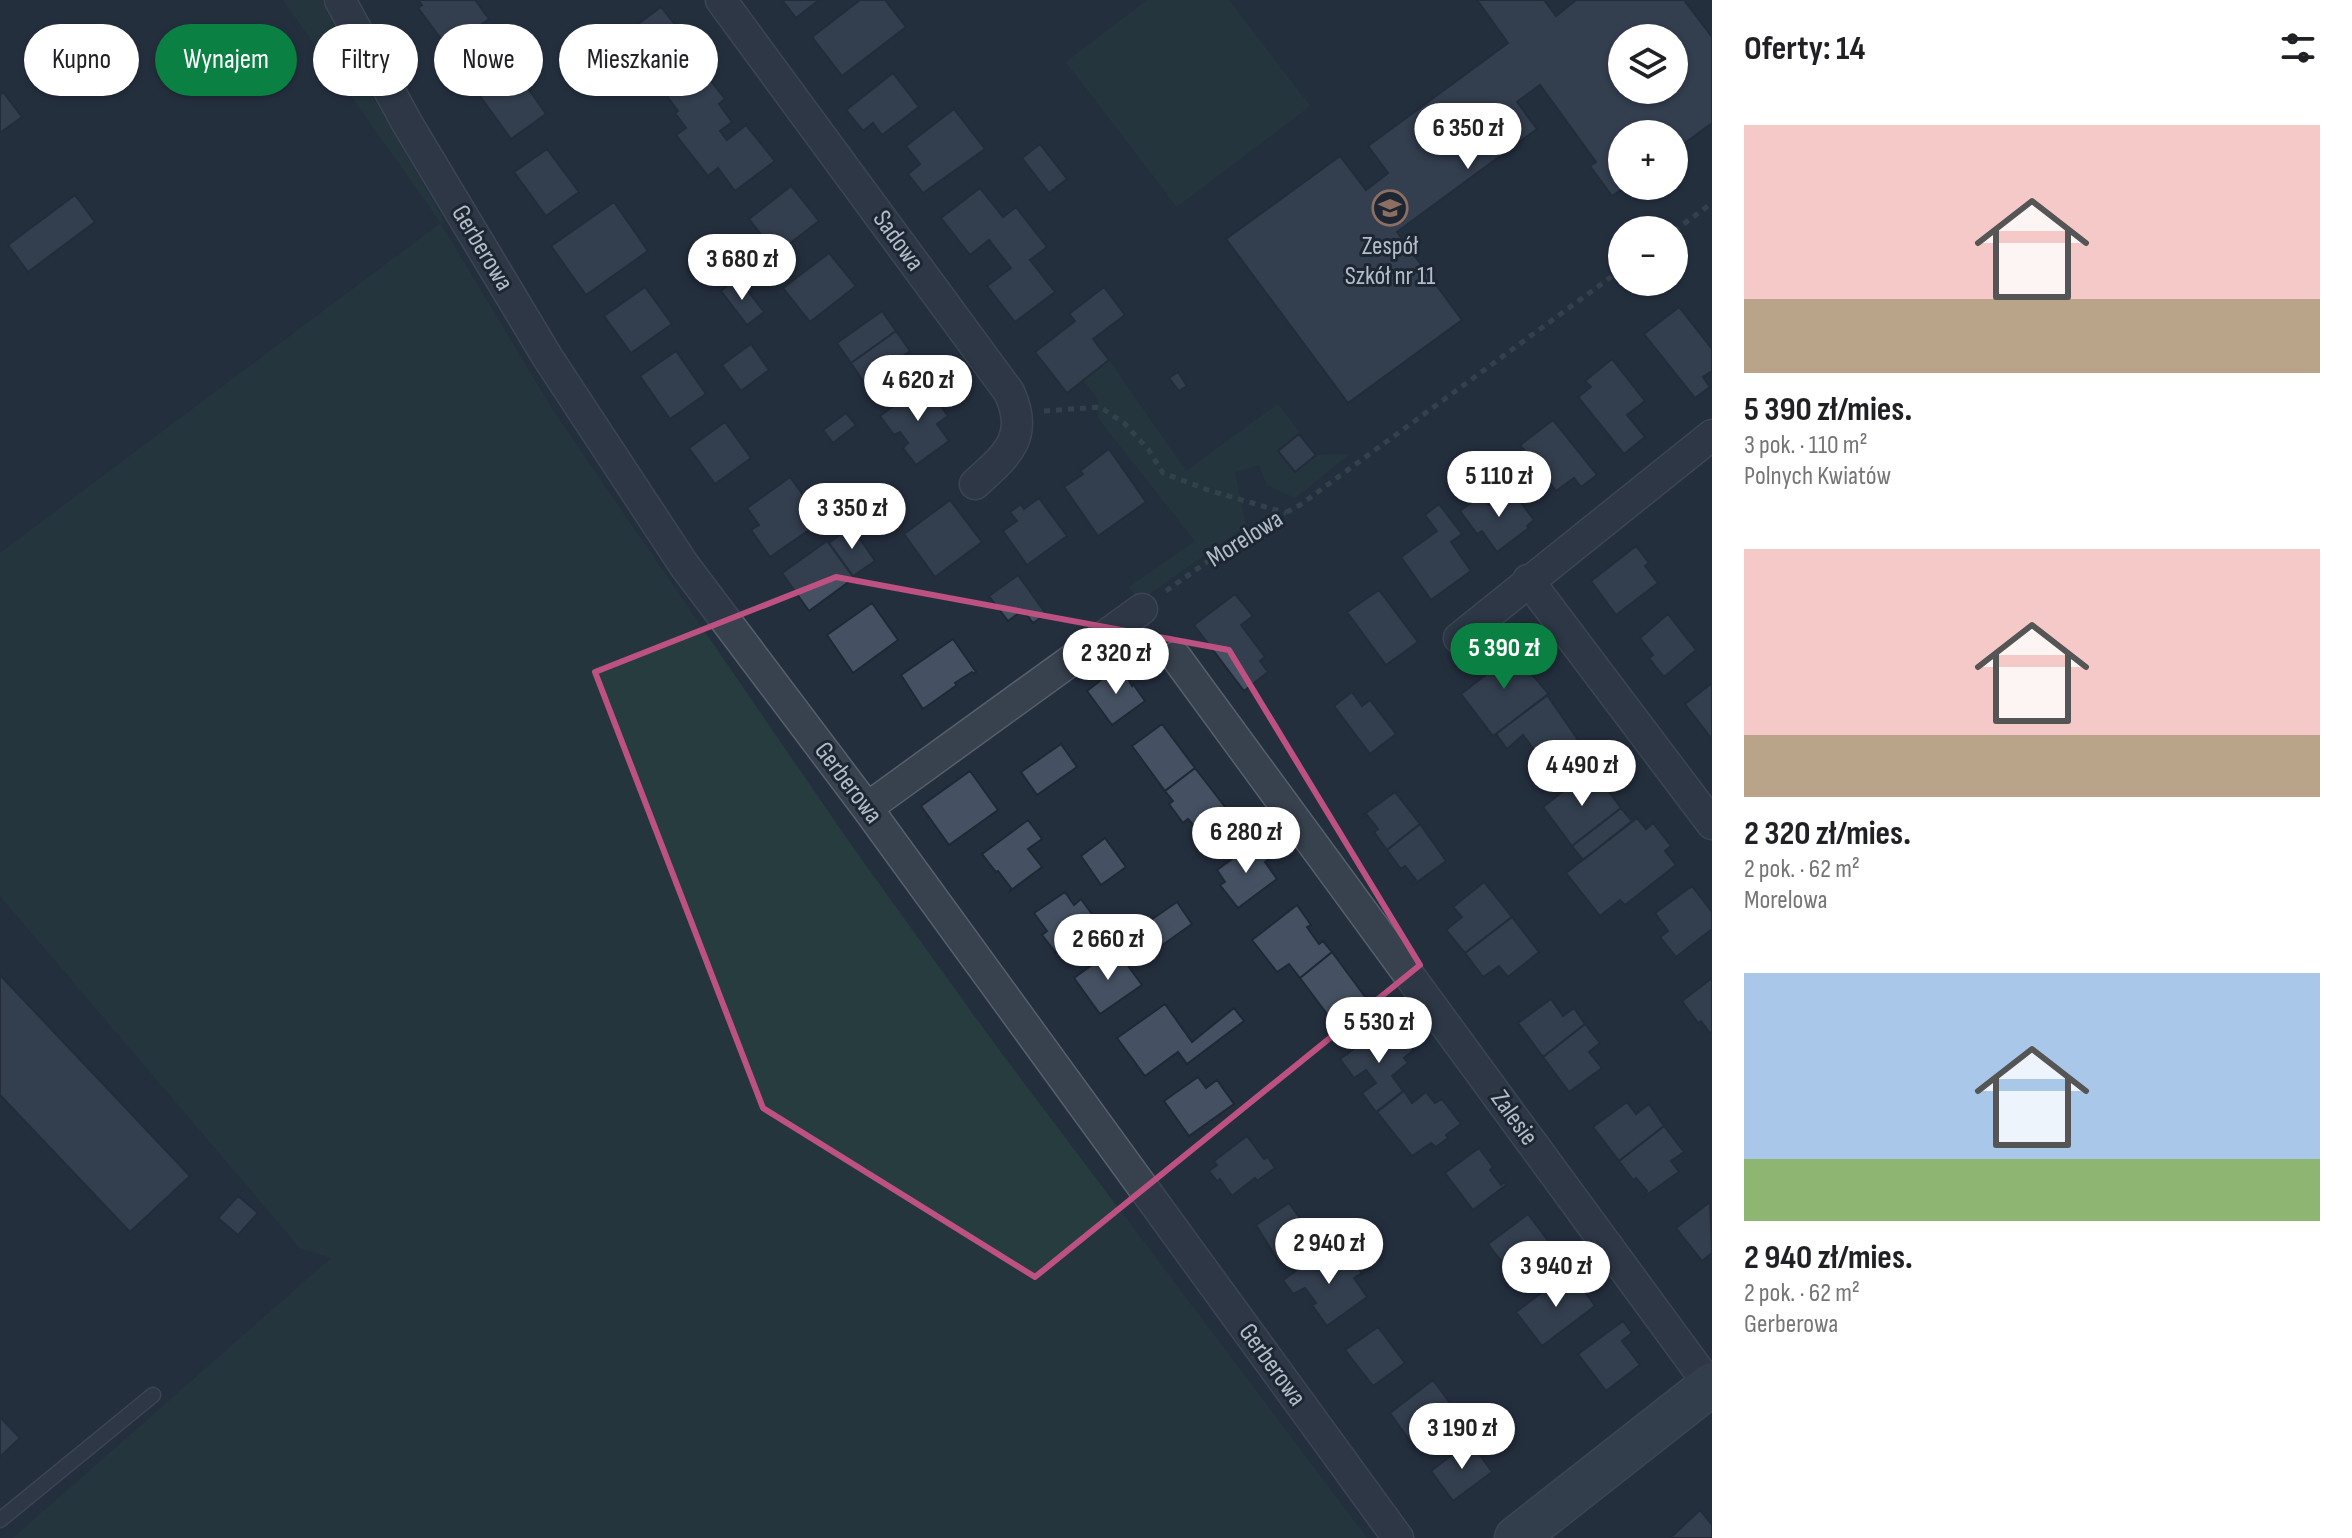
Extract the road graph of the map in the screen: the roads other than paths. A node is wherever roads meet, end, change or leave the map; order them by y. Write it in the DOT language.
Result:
graph roads {
  1 [pos="340,0"];
  2 [pos="721,0"];
  3 [pos="1712,435"];
  4 [pos="975,484"];
  5 [pos="1528,580"];
  6 [pos="1142,609"];
  7 [pos="1459,638"];
  8 [pos="1176,657"];
  9 [pos="867,808"];
  10 [pos="1712,824"];
  11 [pos="1711,1385"];
  12 [pos="153,1395"];
  13 [pos="0,1520"];
  14 [pos="1398,1538"];
  15 [pos="1516,1538"];
  1 -- 9 [label="street, Gerberowa"];
  2 -- 4 [label="street, Sadowa"];
  3 -- 5 [label="street"];
  5 -- 7 [label="street"];
  5 -- 10 [label="street"];
  6 -- 9 [label="street"];
  8 -- 11 [label="street, Zalesie"];
  9 -- 14 [label="street, Gerberowa"];
  11 -- 15 [label="street"];
  12 -- 13 [label="lane"];
}
